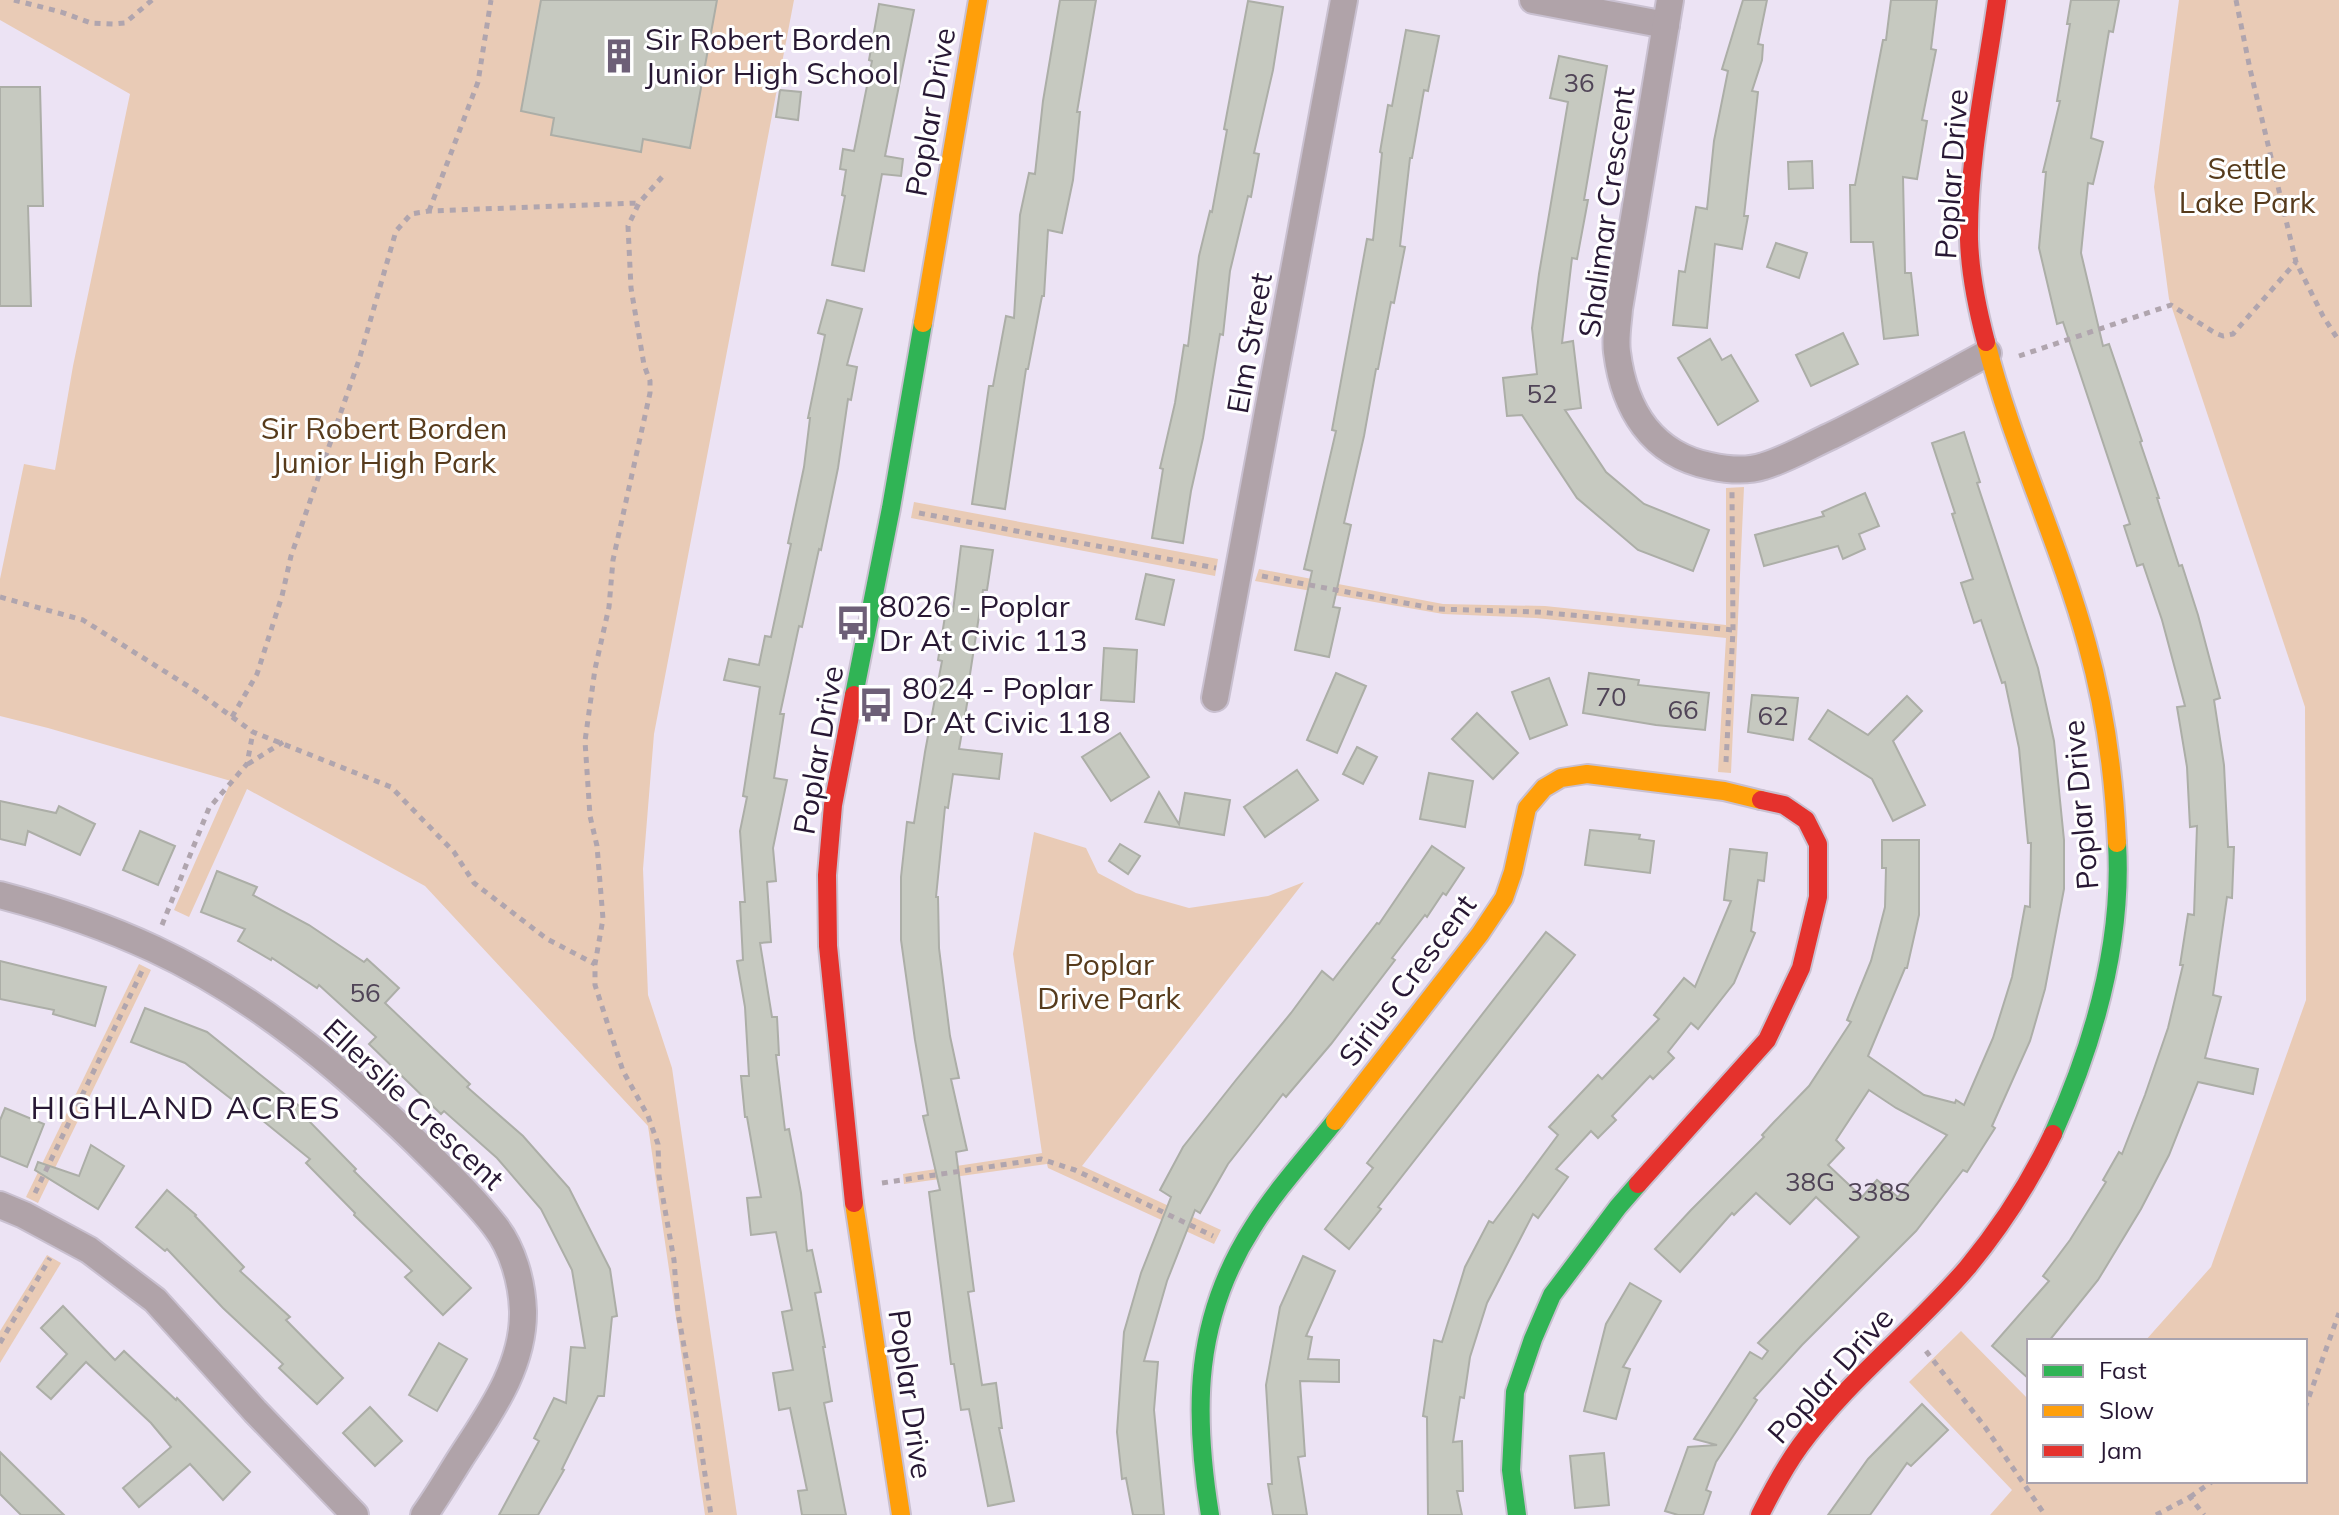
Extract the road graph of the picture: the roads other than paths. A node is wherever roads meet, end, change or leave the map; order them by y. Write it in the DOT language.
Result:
graph roads {
  1 [pos="978,0"];
  2 [pos="1344,0"];
  3 [pos="1533,0"];
  4 [pos="1997,0"];
  5 [pos="1668,13"];
  6 [pos="1989,359"];
  7 [pos="1215,698"];
  8 [pos="0,895"];
  9 [pos="12,1210"];
  10 [pos="355,1515"];
  11 [pos="424,1515"];
  12 [pos="901,1515"];
  13 [pos="1210,1515"];
  14 [pos="1517,1515"];
  15 [pos="1760,1515"];
  1 -- 12 [label="street, Poplar Drive"];
  2 -- 7 [label="street, Elm Street"];
  3 -- 5 [label="street"];
  4 -- 6 [label="street, Poplar Drive"];
  5 -- 6 [label="street, Shalimar Crescent"];
  6 -- 15 [label="street, Poplar Drive"];
  8 -- 11 [label="street, Ellerslie Crescent"];
  9 -- 10 [label="street"];
  13 -- 14 [label="street, Sirius Crescent"];
}
